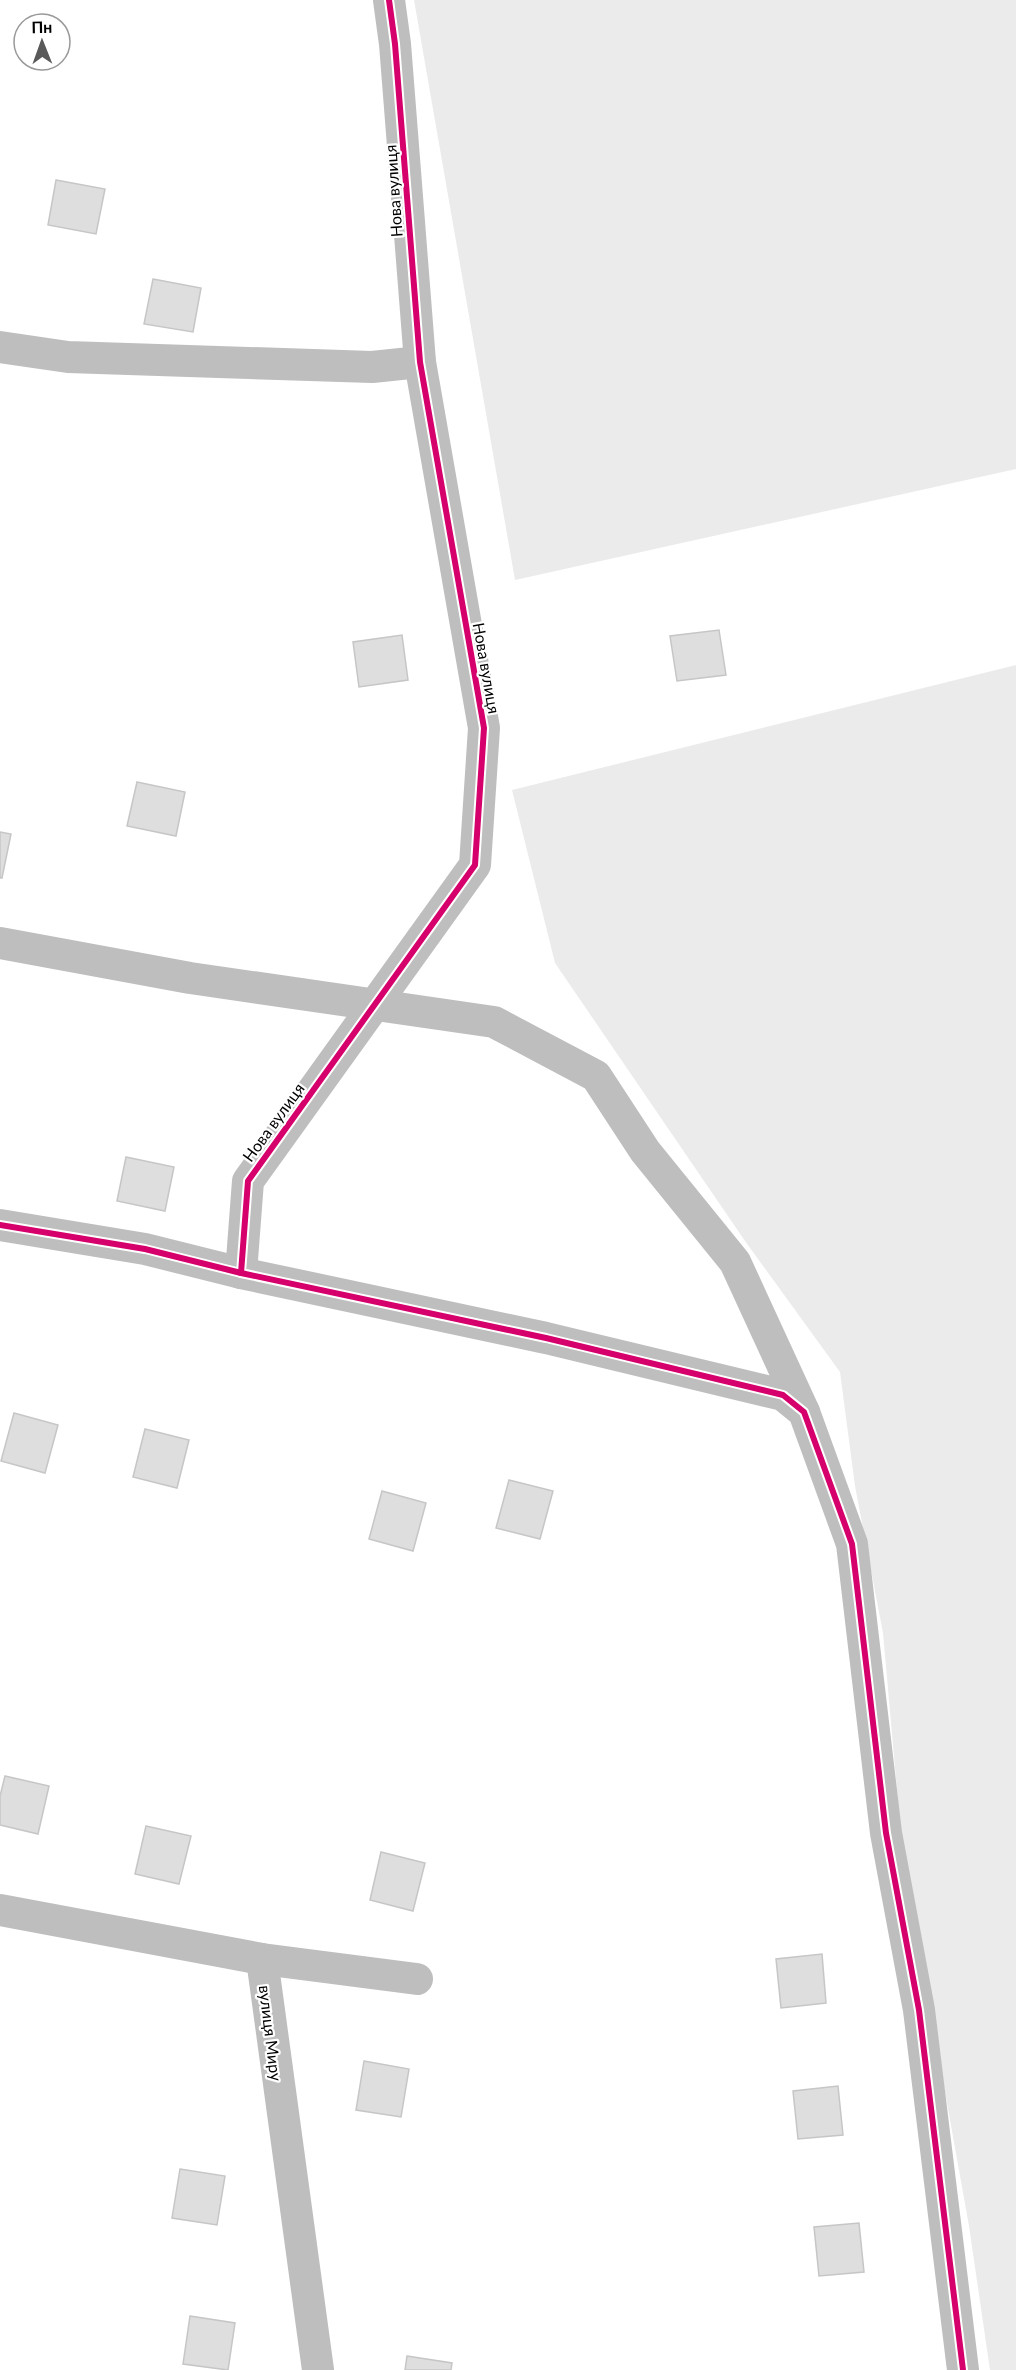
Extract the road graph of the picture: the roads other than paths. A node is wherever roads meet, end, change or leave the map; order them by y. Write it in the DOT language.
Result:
graph roads {
  1 [pos="389,0"];
  2 [pos="0,347"];
  3 [pos="420,362"];
  4 [pos="0,944"];
  5 [pos="374,1004"];
  6 [pos="0,1225"];
  7 [pos="241,1273"];
  8 [pos="804,1412"];
  9 [pos="0,1910"];
  10 [pos="262,1959"];
  11 [pos="417,1979"];
  12 [pos="318,2370"];
  13 [pos="963,2370"];
  1 -- 3 [label="street, Нова вулиця"];
  2 -- 3 [label="street"];
  3 -- 5 [label="street, Нова вулиця"];
  4 -- 5 [label="street"];
  5 -- 7 [label="street, Нова вулиця"];
  5 -- 8 [label="street"];
  6 -- 7 [label="street"];
  7 -- 8 [label="street"];
  8 -- 13 [label="street"];
  9 -- 10 [label="street"];
  10 -- 11 [label="street"];
  10 -- 12 [label="street, вулиця Миру"];
}
